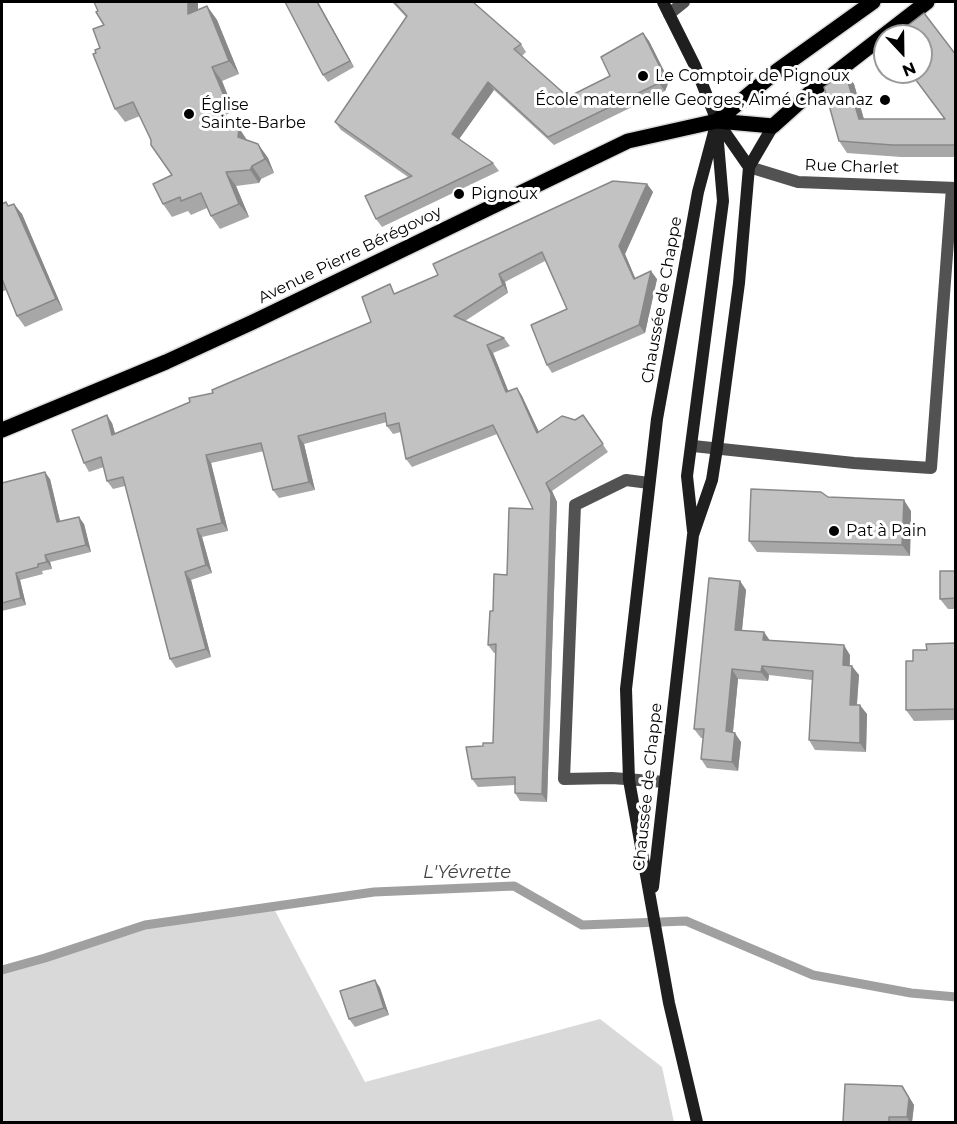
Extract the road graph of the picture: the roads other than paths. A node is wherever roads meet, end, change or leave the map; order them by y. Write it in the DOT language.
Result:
graph roads {
  1 [pos="663,2"];
  2 [pos="684,2"];
  3 [pos="873,2"];
  4 [pos="927,2"];
  5 [pos="669,14"];
  6 [pos="717,121"];
  7 [pos="773,126"];
  8 [pos="749,167"];
  9 [pos="954,188"];
  10 [pos="2,430"];
  11 [pos="693,446"];
  12 [pos="717,448"];
  13 [pos="649,483"];
  14 [pos="693,535"];
  15 [pos="629,780"];
  16 [pos="665,782"];
  17 [pos="652,900"];
  18 [pos="697,1122"];
  1 -- 5 [label="main road"];
  2 -- 5 [label="street"];
  3 -- 6 [label="main road"];
  4 -- 7 [label="main road"];
  5 -- 6 [label="main road"];
  6 -- 7 [label="main road"];
  6 -- 8 [label="main road"];
  6 -- 10 [label="main road, Avenue Pierre Bérégovoy"];
  6 -- 11 [label="main road, Chaussée de Chappe"];
  6 -- 13 [label="main road, Chaussée de Chappe"];
  7 -- 8 [label="main road"];
  8 -- 9 [label="street, Rue Charlet"];
  8 -- 12 [label="main road, Chaussée de Chappe"];
  9 -- 12 [label="street"];
  11 -- 12 [label="street"];
  11 -- 14 [label="main road, Chaussée de Chappe"];
  12 -- 14 [label="main road, Chaussée de Chappe"];
  13 -- 15 [label="main road, Chaussée de Chappe"];
  13 -- 15 [label="street"];
  14 -- 16 [label="main road, Chaussée de Chappe"];
  15 -- 16 [label="street"];
  15 -- 17 [label="main road, Chaussée de Chappe"];
  16 -- 17 [label="main road, Chaussée de Chappe"];
  17 -- 18 [label="main road, Chaussée de Chappe"];
}
